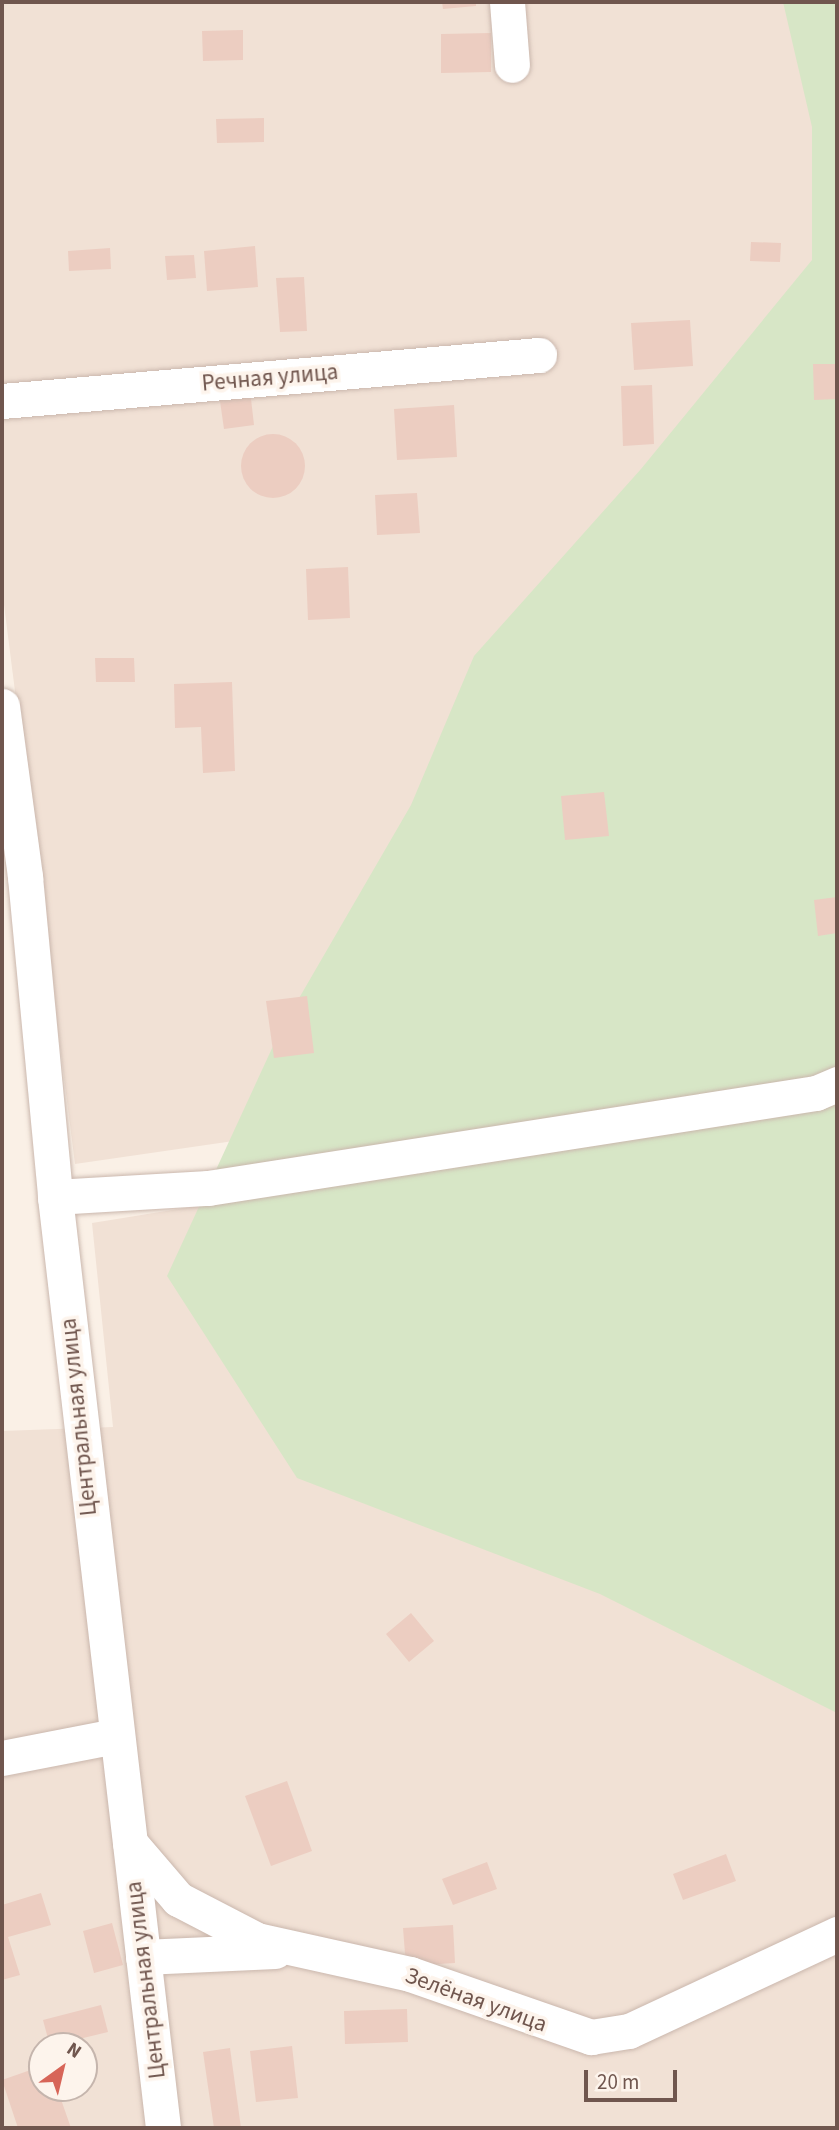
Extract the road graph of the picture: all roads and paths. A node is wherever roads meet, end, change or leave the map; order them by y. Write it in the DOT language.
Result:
graph roads {
  1 [pos="507,2"];
  2 [pos="512,65"];
  3 [pos="539,355"];
  4 [pos="2,401"];
  5 [pos="2,706"];
  6 [pos="837,1084"];
  7 [pos="55,1197"];
  8 [pos="116,1736"];
  9 [pos="2,1758"];
  10 [pos="130,1843"];
  11 [pos="837,1934"];
  12 [pos="292,1950"];
  13 [pos="143,1957"];
  14 [pos="163,2128"];
  1 -- 2 [label="street"];
  3 -- 4 [label="street, Речная улица"];
  5 -- 7 [label="street, Центральная улица"];
  6 -- 7 [label="street"];
  7 -- 8 [label="street, Центральная улица"];
  8 -- 9 [label="street"];
  8 -- 10 [label="street, Центральная улица"];
  10 -- 12 [label="street, Зелёная улица"];
  10 -- 13 [label="street, Центральная улица"];
  11 -- 12 [label="street, Зелёная улица"];
  12 -- 13 [label="street"];
  13 -- 14 [label="street, Центральная улица"];
}
